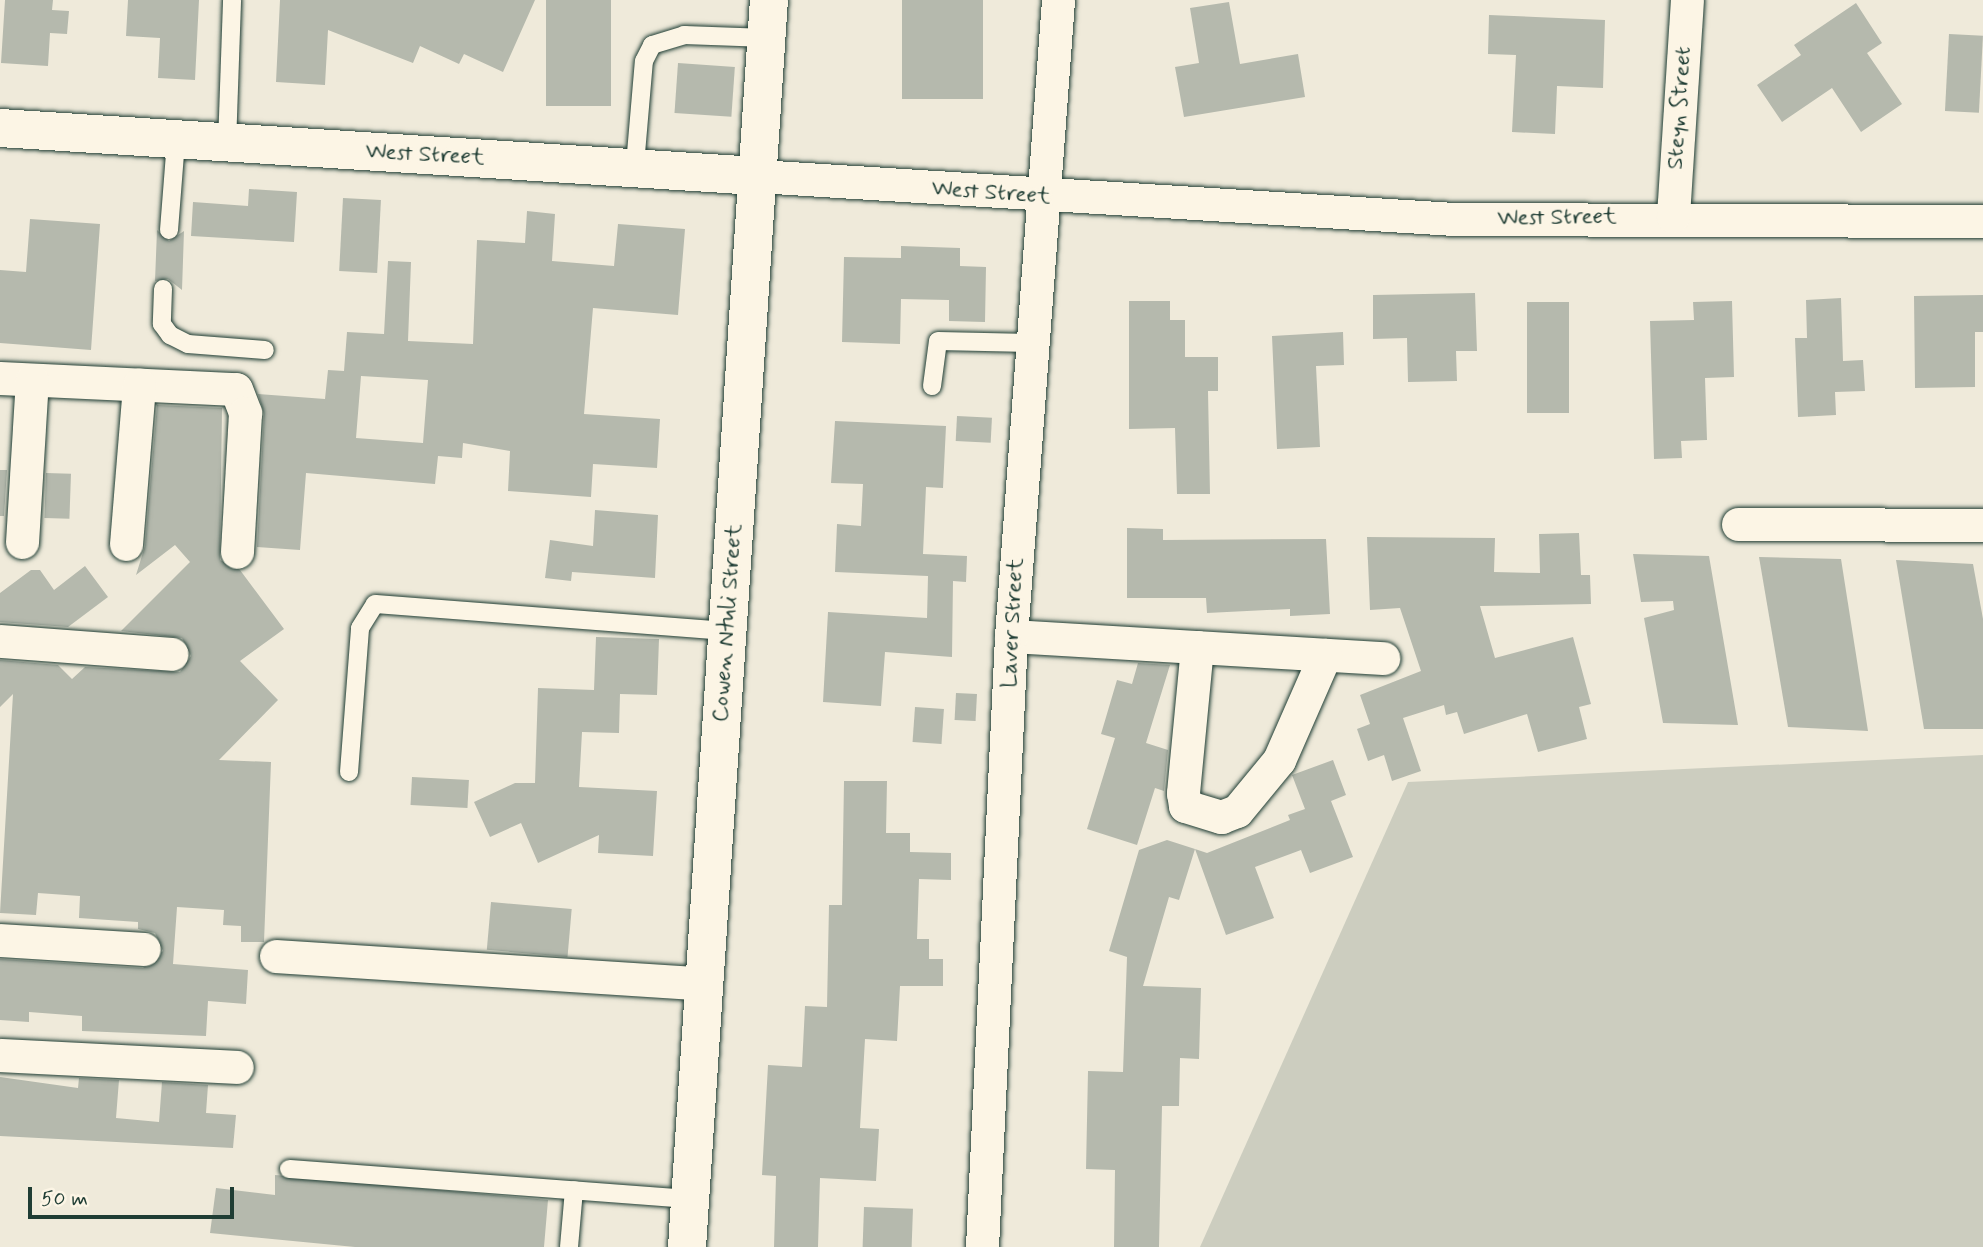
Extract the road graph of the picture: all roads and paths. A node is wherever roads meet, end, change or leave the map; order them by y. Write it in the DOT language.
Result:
graph roads {
  1 [pos="232,0"];
  2 [pos="769,0"];
  3 [pos="1058,0"];
  4 [pos="1687,0"];
  5 [pos="767,38"];
  6 [pos="0,128"];
  7 [pos="176,141"];
  8 [pos="227,145"];
  9 [pos="635,165"];
  10 [pos="757,176"];
  11 [pos="1041,197"];
  12 [pos="1672,216"];
  13 [pos="1983,221"];
  14 [pos="169,230"];
  15 [pos="163,289"];
  16 [pos="1031,343"];
  17 [pos="265,350"];
  18 [pos="16,379"];
  19 [pos="139,385"];
  20 [pos="932,386"];
  21 [pos="1738,524"];
  22 [pos="1983,525"];
  23 [pos="22,542"];
  24 [pos="126,544"];
  25 [pos="237,552"];
  26 [pos="727,631"];
  27 [pos="1011,635"];
  28 [pos="0,640"];
  29 [pos="1197,647"];
  30 [pos="172,654"];
  31 [pos="1325,655"];
  32 [pos="1383,658"];
  33 [pos="349,772"];
  34 [pos="0,940"];
  35 [pos="144,948"];
  36 [pos="276,956"];
  37 [pos="705,984"];
  38 [pos="0,1055"];
  39 [pos="237,1067"];
  40 [pos="289,1169"];
  41 [pos="574,1191"];
  42 [pos="690,1199"];
  43 [pos="569,1247"];
  44 [pos="687,1247"];
  45 [pos="982,1247"];
  1 -- 8 [label="lane"];
  2 -- 5 [label="street, Cowen Ntuli Street"];
  3 -- 11 [label="street, Laver Street"];
  4 -- 12 [label="street, Steyn Street"];
  5 -- 9 [label="lane"];
  5 -- 10 [label="street, Cowen Ntuli Street"];
  6 -- 7 [label="street, West Street"];
  7 -- 8 [label="street, West Street"];
  7 -- 14 [label="lane"];
  8 -- 9 [label="street, West Street"];
  9 -- 10 [label="street, West Street"];
  10 -- 11 [label="street, West Street"];
  10 -- 26 [label="street, Cowen Ntuli Street"];
  11 -- 12 [label="street, West Street"];
  11 -- 16 [label="street, Laver Street"];
  12 -- 13 [label="street, West Street"];
  15 -- 17 [label="lane"];
  16 -- 20 [label="lane"];
  16 -- 27 [label="street, Laver Street"];
  18 -- 19 [label="street"];
  18 -- 23 [label="street"];
  19 -- 24 [label="street"];
  19 -- 25 [label="street"];
  21 -- 22 [label="street"];
  26 -- 33 [label="lane"];
  26 -- 37 [label="street, Cowen Ntuli Street"];
  27 -- 29 [label="street"];
  27 -- 45 [label="street, Laver Street"];
  28 -- 30 [label="street"];
  29 -- 31 [label="street"];
  29 -- 31 [label="street"];
  31 -- 32 [label="street"];
  34 -- 35 [label="street"];
  36 -- 37 [label="street"];
  37 -- 42 [label="street, Cowen Ntuli Street"];
  38 -- 39 [label="street"];
  40 -- 41 [label="lane"];
  41 -- 42 [label="lane"];
  41 -- 43 [label="lane"];
  42 -- 44 [label="street, Cowen Ntuli Street"];
}
